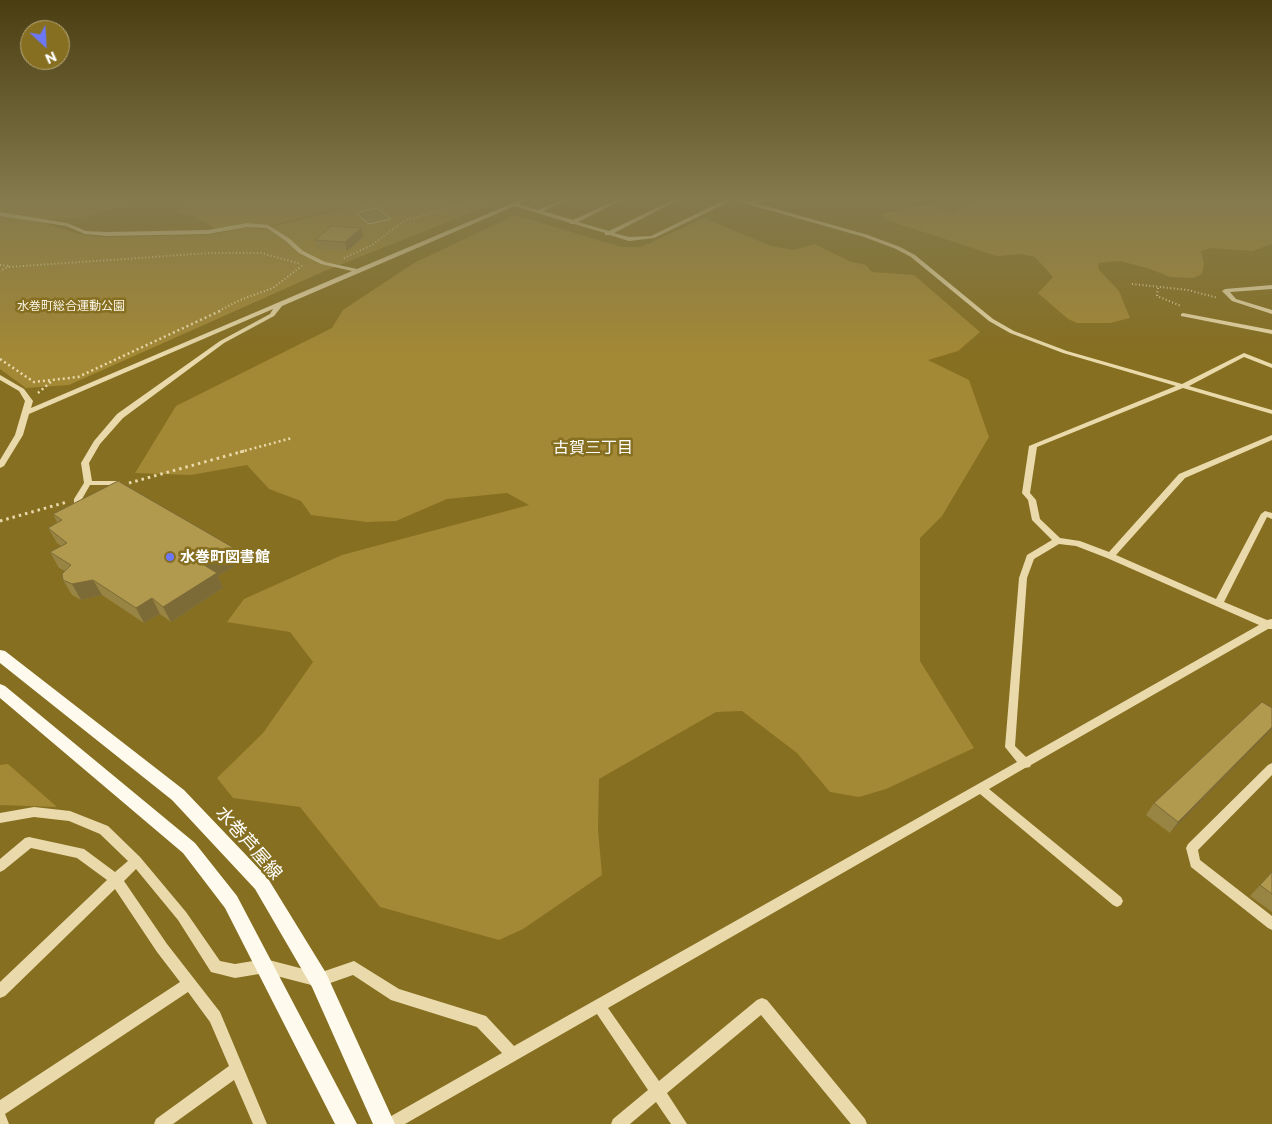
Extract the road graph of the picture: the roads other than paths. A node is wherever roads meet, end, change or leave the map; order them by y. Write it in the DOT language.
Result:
graph roads {
  1 [pos="299,250"];
  2 [pos="405,250"];
  3 [pos="900,250"];
  4 [pos="357,271"];
  5 [pos="1272,287"];
  6 [pos="288,302"];
  7 [pos="1272,312"];
  8 [pos="1183,315"];
  9 [pos="1272,332"];
  10 [pos="1272,366"];
  11 [pos="0,377"];
  12 [pos="1183,386"];
  13 [pos="27,412"];
  14 [pos="1272,412"];
  15 [pos="1272,437"];
  16 [pos="0,466"];
  17 [pos="88,483"];
  18 [pos="110,495"];
  19 [pos="96,502"];
  20 [pos="1272,516"];
  21 [pos="1058,541"];
  22 [pos="1110,556"];
  23 [pos="1219,602"];
  24 [pos="1270,624"];
  25 [pos="0,655"];
  26 [pos="0,690"];
  27 [pos="1026,764"];
  28 [pos="1272,768"];
  29 [pos="982,789"];
  30 [pos="0,818"];
  31 [pos="136,861"];
  32 [pos="0,866"];
  33 [pos="116,880"];
  34 [pos="1117,901"];
  35 [pos="1272,924"];
  36 [pos="265,966"];
  37 [pos="319,980"];
  38 [pos="190,983"];
  39 [pos="0,991"];
  40 [pos="599,1006"];
  41 [pos="513,1055"];
  42 [pos="237,1069"];
  43 [pos="657,1091"];
  44 [pos="0,1109"];
  45 [pos="0,1118"];
  46 [pos="2,1124"];
  47 [pos="161,1124"];
  48 [pos="260,1124"];
  49 [pos="346,1124"];
  50 [pos="384,1124"];
  51 [pos="392,1124"];
  52 [pos="618,1124"];
  53 [pos="680,1124"];
  54 [pos="860,1124"];
  1 -- 4 [label="street"];
  2 -- 4 [label="street"];
  3 -- 12 [label="street"];
  4 -- 6 [label="street"];
  5 -- 7 [label="street"];
  6 -- 13 [label="street"];
  6 -- 17 [label="street"];
  8 -- 9 [label="street"];
  10 -- 12 [label="street"];
  11 -- 13 [label="street"];
  12 -- 14 [label="street"];
  12 -- 21 [label="street"];
  13 -- 16 [label="street"];
  15 -- 22 [label="street"];
  17 -- 18 [label="street"];
  17 -- 19 [label="street"];
  20 -- 23 [label="street"];
  21 -- 22 [label="street"];
  21 -- 27 [label="street"];
  22 -- 23 [label="street"];
  23 -- 24 [label="street"];
  24 -- 27 [label="street"];
  25 -- 37 [label="main road, 水巻芦屋線"];
  26 -- 36 [label="main road"];
  27 -- 29 [label="street"];
  28 -- 35 [label="street"];
  29 -- 34 [label="street"];
  29 -- 40 [label="street"];
  30 -- 31 [label="street"];
  31 -- 33 [label="street"];
  31 -- 36 [label="street"];
  32 -- 33 [label="street"];
  33 -- 38 [label="street"];
  33 -- 39 [label="street"];
  36 -- 37 [label="street"];
  36 -- 49 [label="main road"];
  37 -- 41 [label="street"];
  37 -- 50 [label="main road, 水巻芦屋線"];
  38 -- 42 [label="street"];
  38 -- 44 [label="street"];
  40 -- 41 [label="street"];
  40 -- 43 [label="street"];
  41 -- 51 [label="street"];
  42 -- 47 [label="street"];
  42 -- 48 [label="street"];
  43 -- 52 [label="street"];
  43 -- 53 [label="street"];
  43 -- 54 [label="street"];
  45 -- 46 [label="street"];
}
